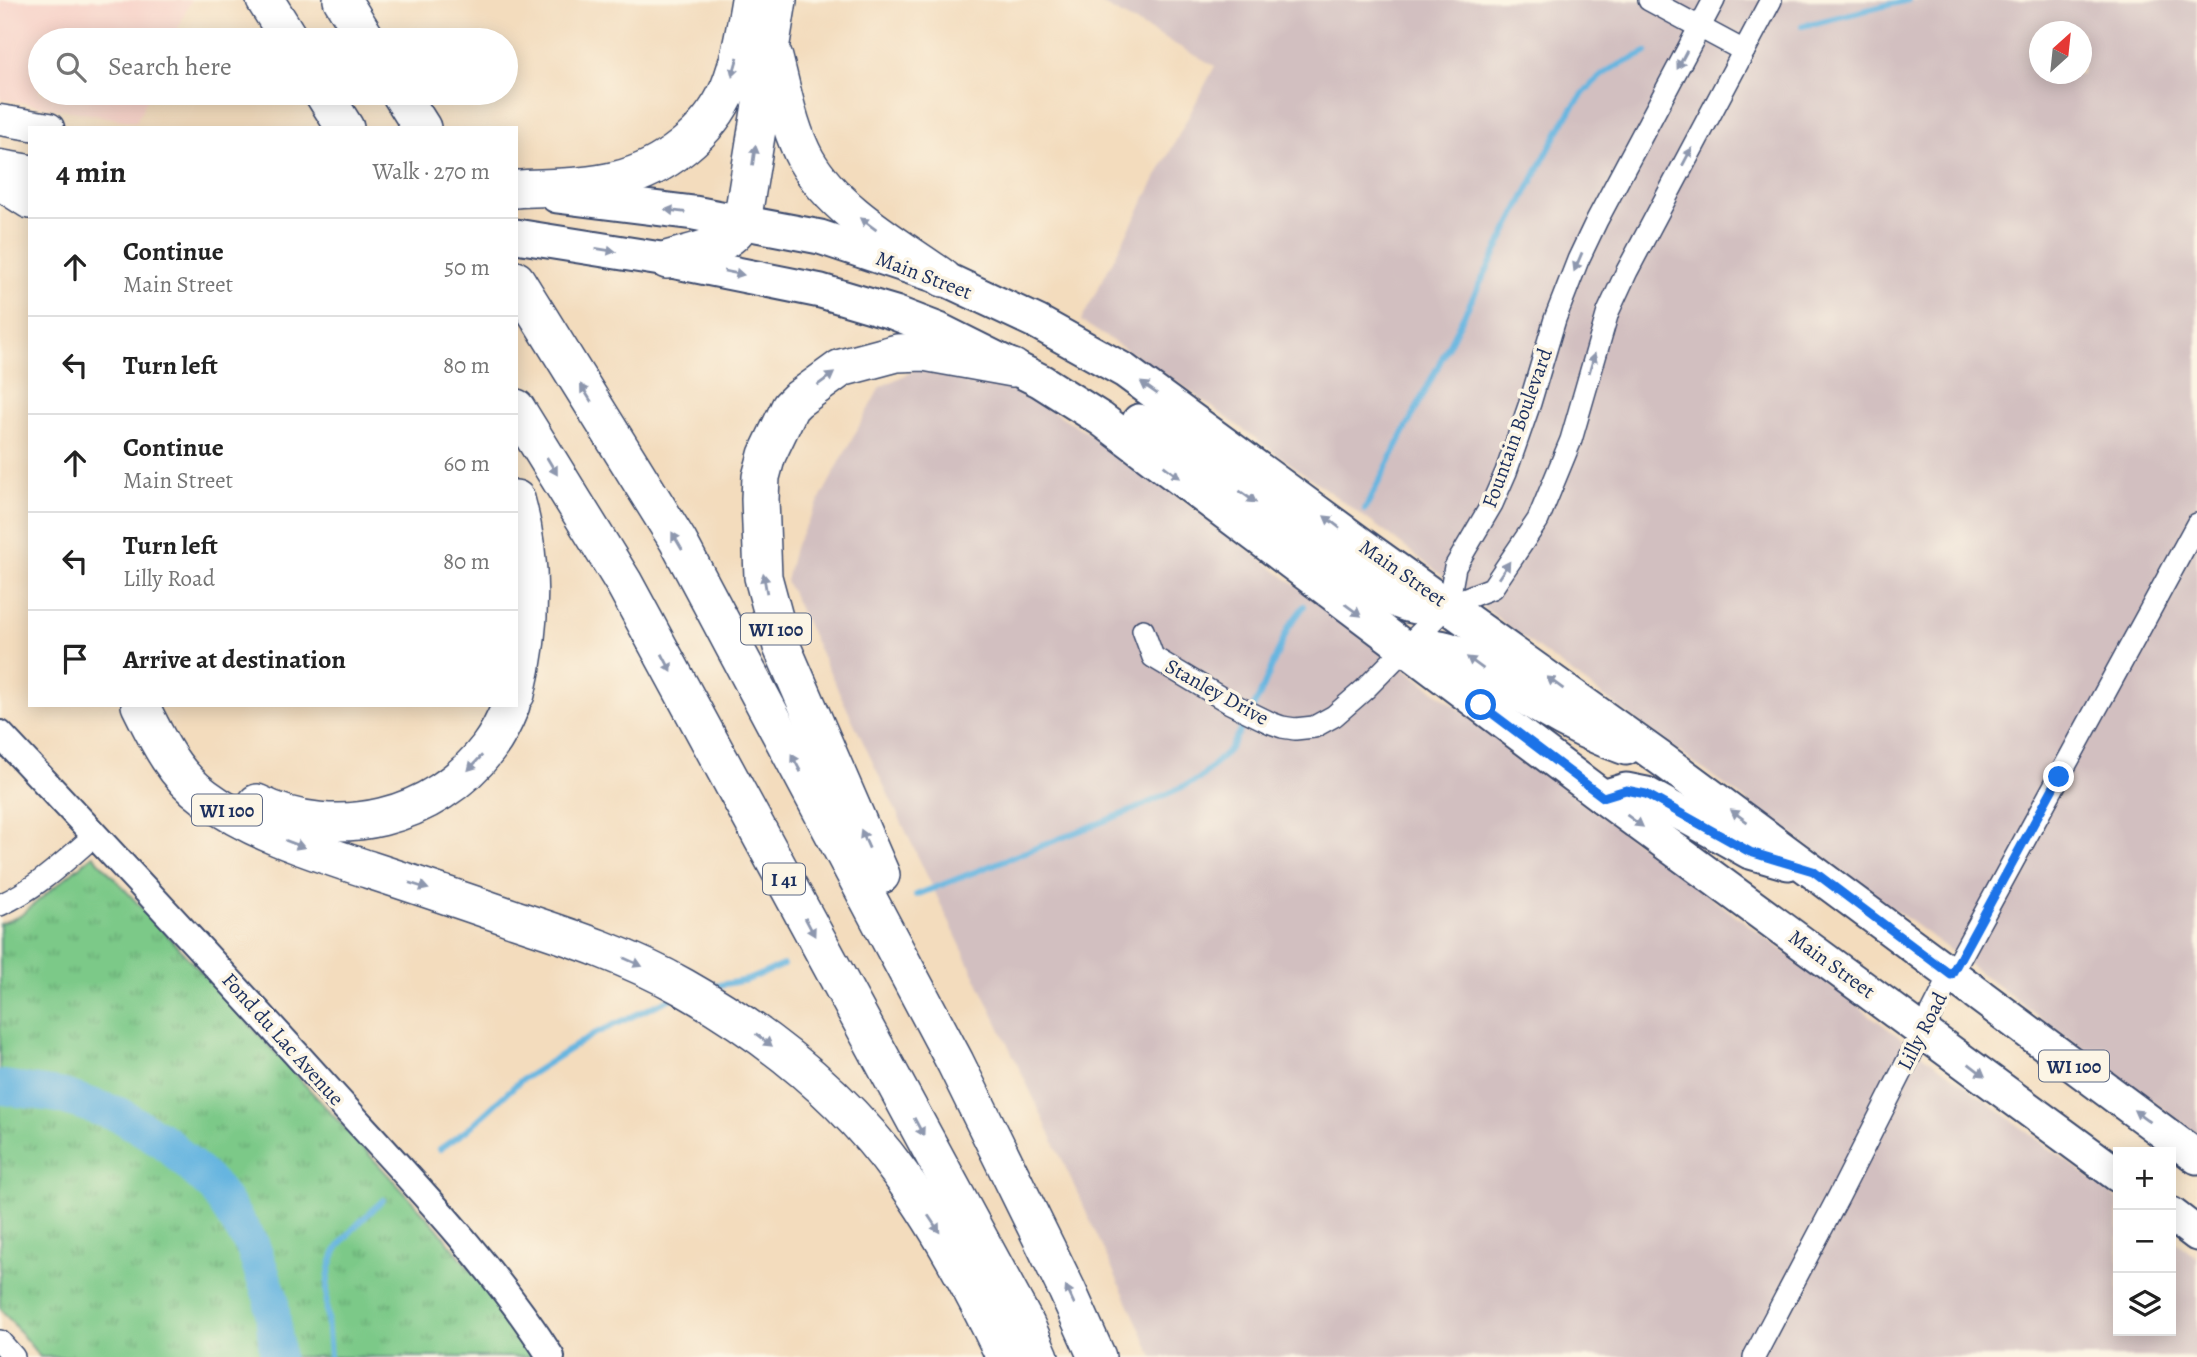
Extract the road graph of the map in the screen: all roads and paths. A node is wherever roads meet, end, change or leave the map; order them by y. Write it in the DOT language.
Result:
graph roads {
  1 [pos="265,0"];
  2 [pos="342,0"];
  3 [pos="369,0"];
  4 [pos="750,0"];
  5 [pos="778,0"];
  6 [pos="1649,0"];
  7 [pos="1714,0"];
  8 [pos="1771,0"];
  9 [pos="1699,27"];
  10 [pos="282,28"];
  11 [pos="360,28"];
  12 [pos="381,28"];
  13 [pos="770,44"];
  14 [pos="1744,51"];
  15 [pos="408,105"];
  16 [pos="413,105"];
  17 [pos="0,120"];
  18 [pos="37,126"];
  19 [pos="421,126"];
  20 [pos="421,126"];
  21 [pos="0,165"];
  22 [pos="28,170"];
  23 [pos="0,181"];
  24 [pos="518,190"];
  25 [pos="518,190"];
  26 [pos="28,199"];
  27 [pos="743,222"];
  28 [pos="530,238"];
  29 [pos="667,260"];
  30 [pos="943,278"];
  31 [pos="518,283"];
  32 [pos="1027,374"];
  33 [pos="518,411"];
  34 [pos="518,509"];
  35 [pos="2197,524"];
  36 [pos="1448,605"];
  37 [pos="1143,629"];
  38 [pos="1405,647"];
  39 [pos="518,684"];
  40 [pos="141,707"];
  41 [pos="164,707"];
  42 [pos="510,707"];
  43 [pos="0,734"];
  44 [pos="1664,761"];
  45 [pos="1603,797"];
  46 [pos="94,835"];
  47 [pos="1813,871"];
  48 [pos="0,905"];
  49 [pos="1951,975"];
  50 [pos="1922,1030"];
  51 [pos="955,1062"];
  52 [pos="2197,1157"];
  53 [pos="2113,1171"];
  54 [pos="2176,1218"];
  55 [pos="2197,1234"];
  56 [pos="0,1341"];
  57 [pos="14,1357"];
  58 [pos="551,1357"];
  59 [pos="1005,1357"];
  60 [pos="1040,1357"];
  61 [pos="1097,1357"];
  62 [pos="1754,1357"];
  1 -- 10 [label="highway"];
  2 -- 11 [label="highway"];
  3 -- 12 [label="highway"];
  4 -- 24 [label="highway, one-way"];
  5 -- 13 [label="highway"];
  6 -- 9 [label="street"];
  7 -- 9 [label="street, Fountain Boulevard"];
  8 -- 14 [label="street"];
  9 -- 14 [label="street"];
  9 -- 36 [label="street, Fountain Boulevard, one-way"];
  27 -- 13 [label="highway, one-way"];
  30 -- 13 [label="highway, one-way"];
  36 -- 14 [label="street, one-way"];
  15 -- 19 [label="highway"];
  16 -- 20 [label="highway"];
  17 -- 18 [label="main road"];
  21 -- 22 [label="main road"];
  23 -- 26 [label="highway"];
  27 -- 25 [label="main road, Main Street / WI 100, one-way"];
  27 -- 29 [label="highway"];
  27 -- 30 [label="main road, Main Street / WI 100"];
  28 -- 29 [label="main road, Main Street / WI 100, one-way"];
  29 -- 32 [label="main road, Main Street / WI 100, one-way"];
  36 -- 30 [label="main road, Main Street / WI 100, one-way"];
  51 -- 31 [label="highway, one-way"];
  32 -- 36 [label="main road, one-way"];
  32 -- 38 [label="main road, Main Street / WI 100, one-way"];
  51 -- 32 [label="highway, WI 100, one-way"];
  33 -- 60 [label="highway, I 41, one-way"];
  34 -- 39 [label="highway"];
  35 -- 49 [label="street, Lilly Road"];
  36 -- 38 [label="street, Stanley Drive"];
  44 -- 36 [label="main road, Main Street / WI 100, one-way"];
  37 -- 38 [label="street, Stanley Drive"];
  44 -- 38 [label="main road, one-way"];
  38 -- 45 [label="main road, Main Street / WI 100"];
  40 -- 59 [label="highway, WI 100, one-way"];
  42 -- 41 [label="highway, one-way"];
  43 -- 46 [label="street, Fond du Lac Avenue"];
  47 -- 44 [label="main road, Main Street / WI 100, one-way"];
  45 -- 47 [label="main road"];
  45 -- 50 [label="main road, Main Street / WI 100, one-way"];
  46 -- 48 [label="street"];
  46 -- 58 [label="street, Fond du Lac Avenue"];
  47 -- 49 [label="main road, Main Street / WI 100"];
  49 -- 50 [label="street, Lilly Road"];
  52 -- 49 [label="main road, Main Street / WI 100, one-way"];
  50 -- 53 [label="main road, Main Street / WI 100, one-way"];
  50 -- 62 [label="street, Lilly Road"];
  61 -- 51 [label="highway, one-way"];
  54 -- 55 [label="main road"];
  56 -- 57 [label="street"];
}
